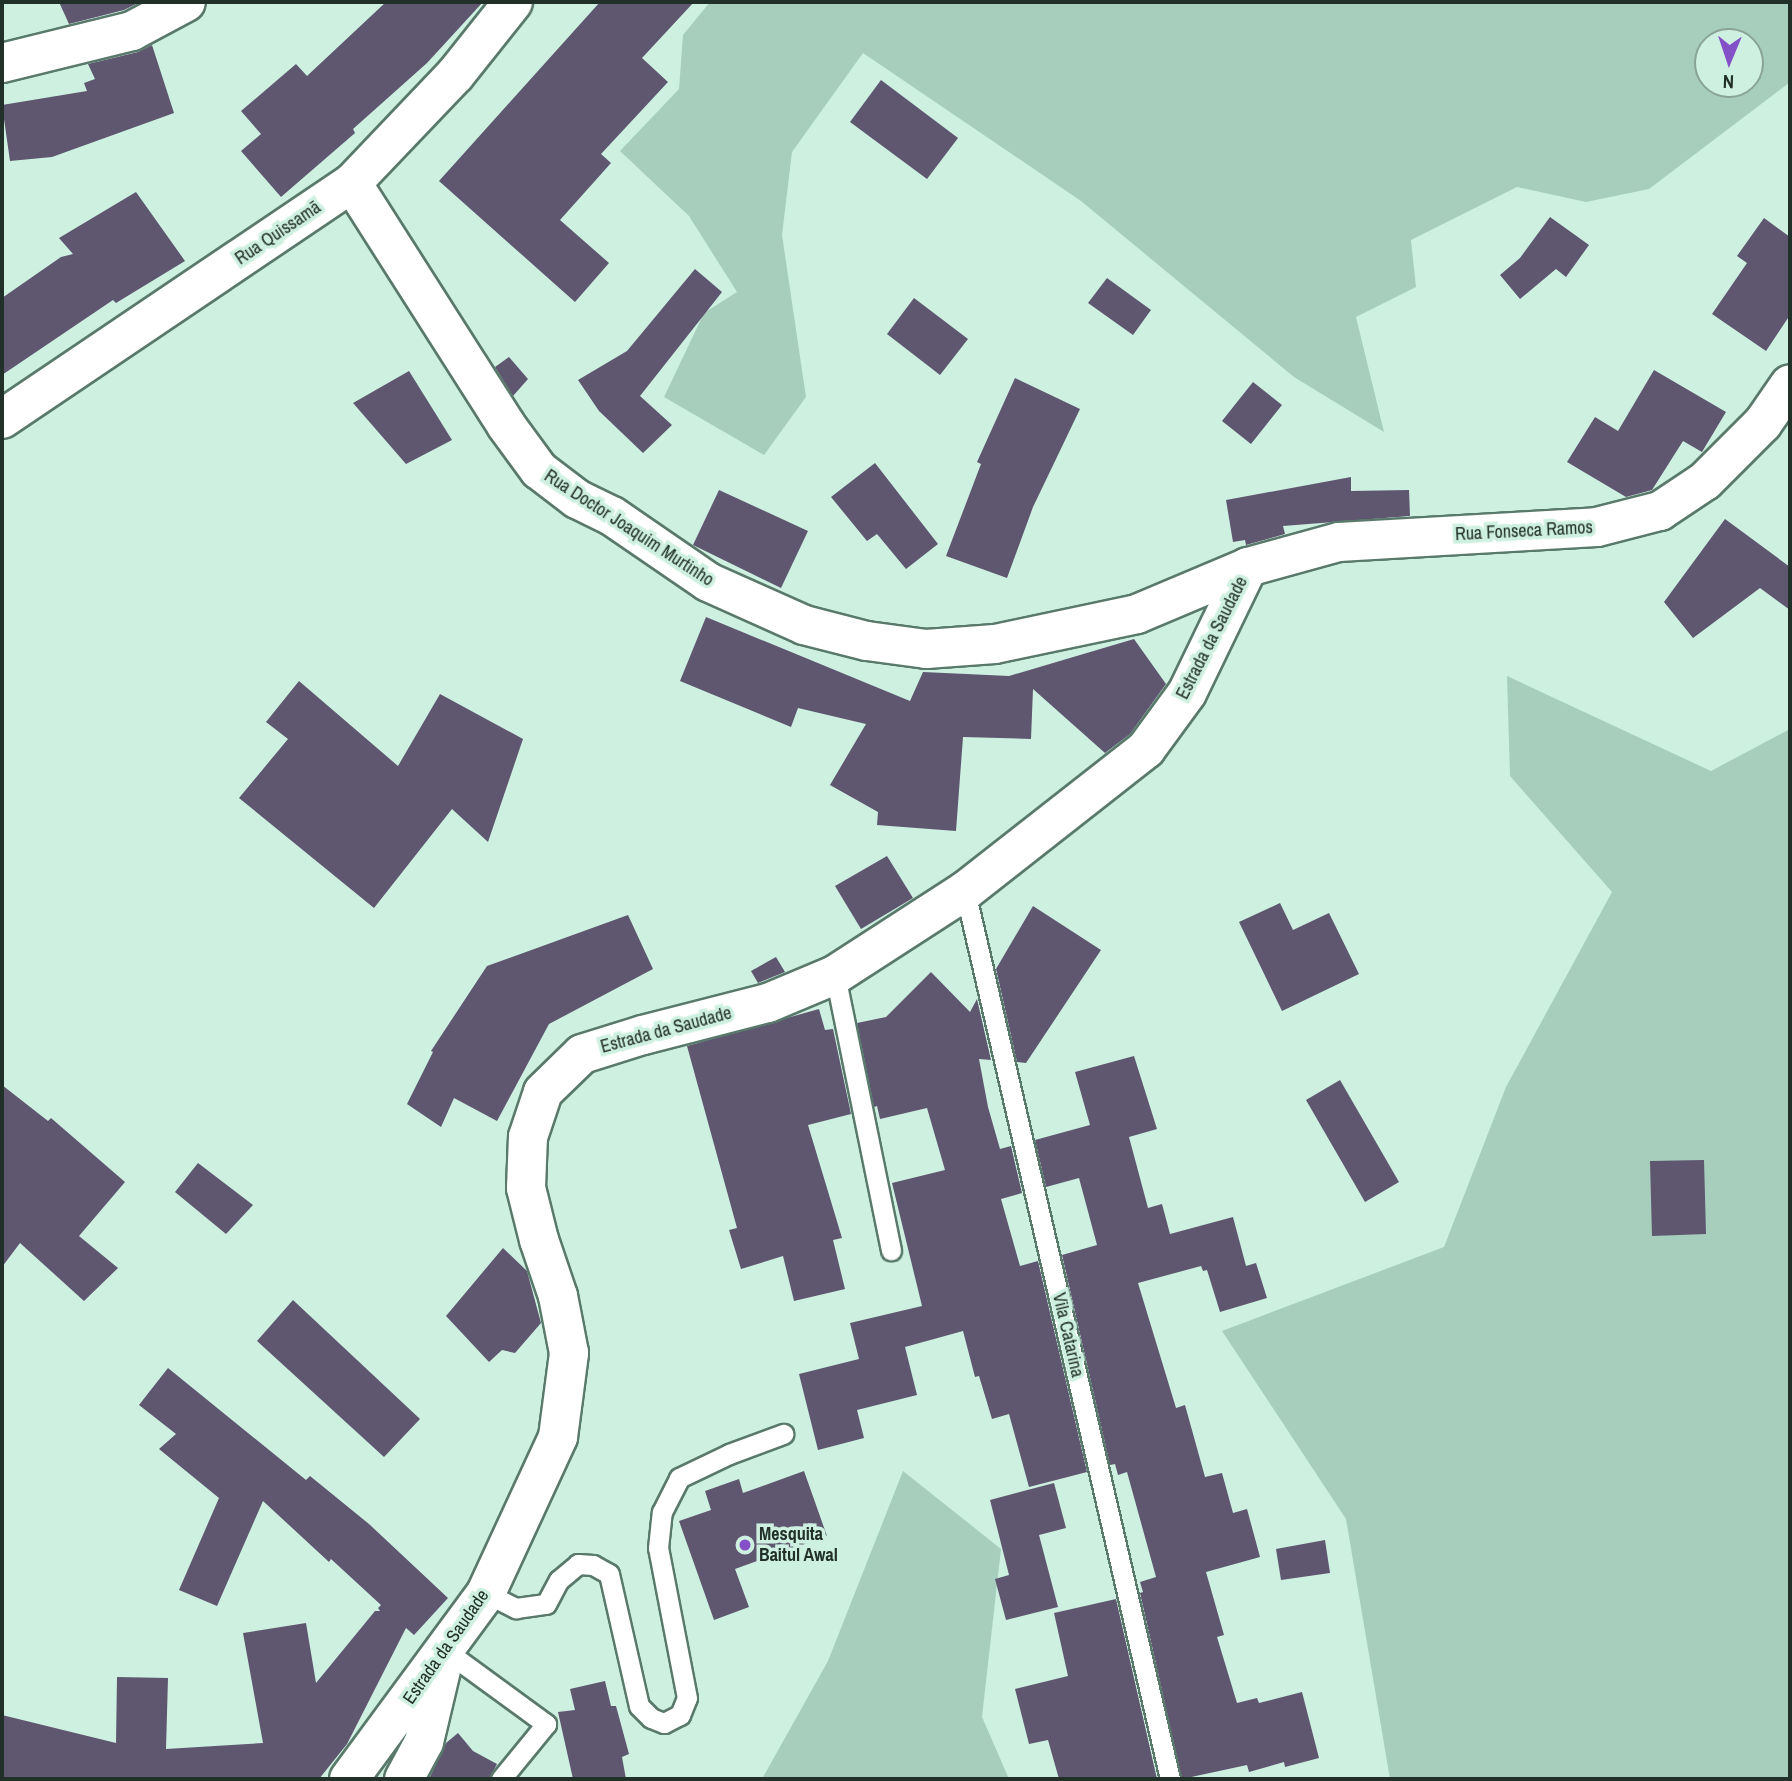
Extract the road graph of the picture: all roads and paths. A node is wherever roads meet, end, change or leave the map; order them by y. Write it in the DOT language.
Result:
graph roads {
  1 [pos="187,2"];
  2 [pos="513,2"];
  3 [pos="2,63"];
  4 [pos="352,183"];
  5 [pos="1790,384"];
  6 [pos="2,419"];
  7 [pos="1248,567"];
  8 [pos="965,891"];
  9 [pos="835,975"];
  10 [pos="891,1250"];
  11 [pos="783,1434"];
  12 [pos="486,1593"];
  13 [pos="446,1651"];
  14 [pos="349,1779"];
  15 [pos="404,1779"];
  16 [pos="501,1779"];
  17 [pos="1170,1779"];
  1 -- 3 [label="street"];
  2 -- 4 [label="street, Rua Quissamã"];
  4 -- 6 [label="street, Rua Quissamã"];
  4 -- 7 [label="street, Rua Doctor Joaquim Murtinho"];
  5 -- 7 [label="street, Rua Fonseca Ramos"];
  7 -- 8 [label="street, Estrada da Saudade"];
  8 -- 9 [label="street, Estrada da Saudade"];
  8 -- 17 [label="lane, Vila Catarina"];
  9 -- 10 [label="lane"];
  9 -- 12 [label="street, Estrada da Saudade"];
  11 -- 12 [label="lane"];
  12 -- 13 [label="street, Estrada da Saudade"];
  13 -- 14 [label="street, Estrada da Saudade"];
  13 -- 15 [label="street"];
  13 -- 16 [label="lane"];
}
